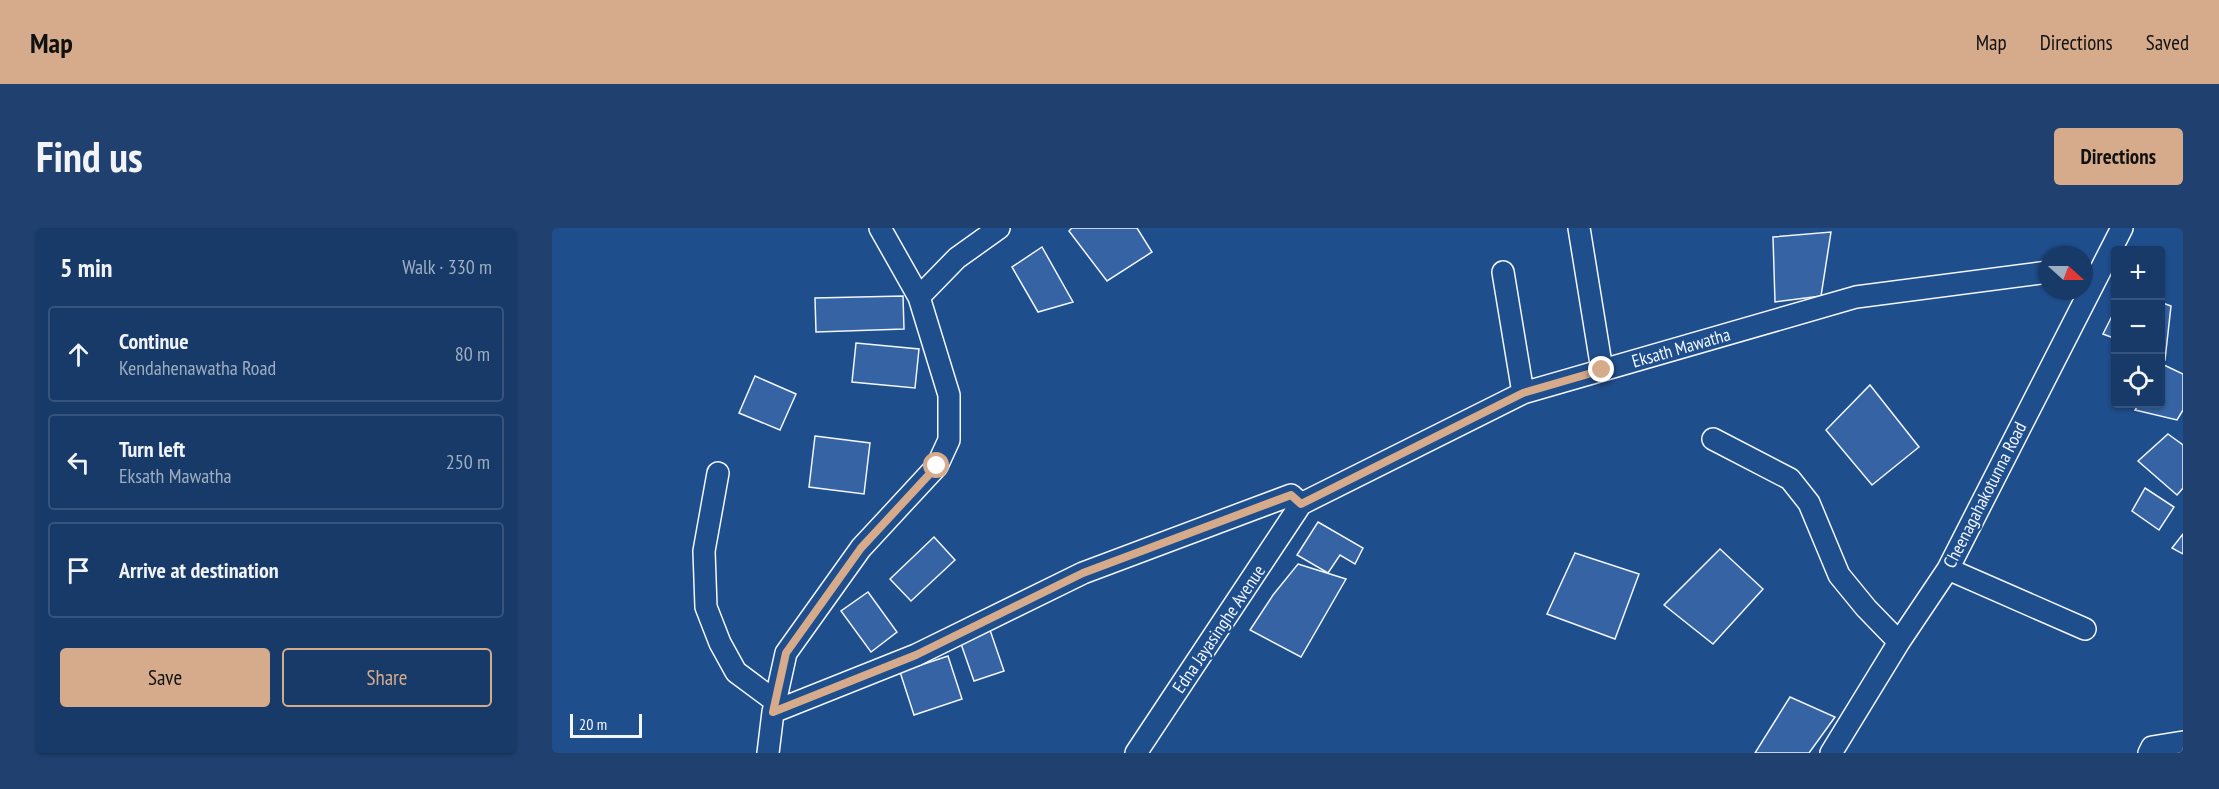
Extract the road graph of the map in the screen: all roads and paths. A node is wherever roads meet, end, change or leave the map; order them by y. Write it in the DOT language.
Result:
graph roads {
  1 [pos="880,228"];
  2 [pos="999,228"];
  3 [pos="1579,228"];
  4 [pos="2122,228"];
  5 [pos="2093,266"];
  6 [pos="1503,272"];
  7 [pos="2039,273"];
  8 [pos="919,297"];
  9 [pos="2077,300"];
  10 [pos="1602,370"];
  11 [pos="1523,393"];
  12 [pos="1713,439"];
  13 [pos="718,473"];
  14 [pos="1301,504"];
  15 [pos="1948,569"];
  16 [pos="2085,629"];
  17 [pos="1899,642"];
  18 [pos="774,706"];
  19 [pos="2183,742"];
  20 [pos="768,753"];
  21 [pos="1136,753"];
  22 [pos="1831,753"];
  23 [pos="2149,753"];
  1 -- 8 [label="street"];
  2 -- 8 [label="street"];
  3 -- 10 [label="street"];
  4 -- 5 [label="street, Cheenagahakotunna Road"];
  6 -- 11 [label="street"];
  7 -- 10 [label="street, Eksath Mawatha"];
  8 -- 18 [label="street"];
  9 -- 15 [label="street, Cheenagahakotunna Road"];
  10 -- 11 [label="street, Eksath Mawatha"];
  11 -- 14 [label="street, Eksath Mawatha"];
  12 -- 17 [label="street"];
  13 -- 18 [label="street"];
  14 -- 18 [label="street"];
  14 -- 21 [label="street, Edna Jayasinghe Avenue"];
  15 -- 16 [label="street"];
  15 -- 17 [label="street, Cheenagahakotunna Road"];
  17 -- 22 [label="street, Cheenagahakotunna Road"];
  18 -- 20 [label="street"];
  19 -- 23 [label="street"];
}
